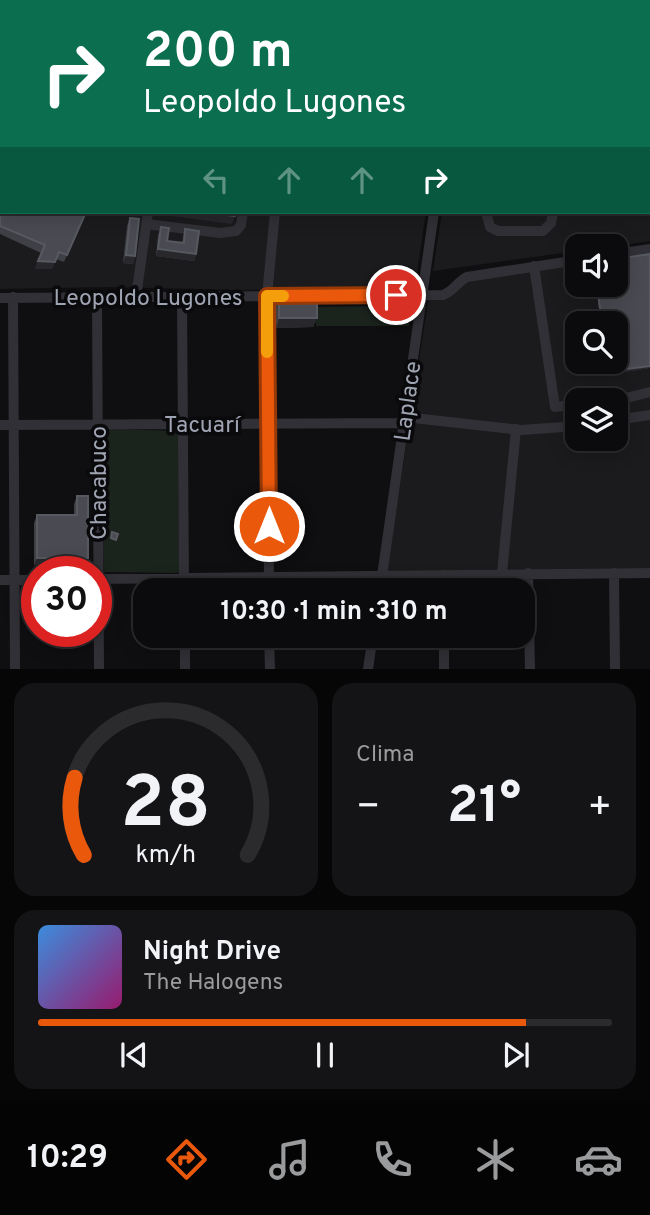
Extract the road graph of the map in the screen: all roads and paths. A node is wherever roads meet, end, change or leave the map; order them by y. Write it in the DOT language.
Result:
graph roads {
  1 [pos="148,214"];
  2 [pos="243,214"];
  3 [pos="275,214"];
  4 [pos="434,214"];
  5 [pos="487,214"];
  6 [pos="553,214"];
  7 [pos="146,224"];
  8 [pos="650,249"];
  9 [pos="628,252"];
  10 [pos="565,262"];
  11 [pos="534,266"];
  12 [pos="422,295"];
  13 [pos="182,296"];
  14 [pos="267,296"];
  15 [pos="97,297"];
  16 [pos="136,297"];
  17 [pos="0,298"];
  18 [pos="13,298"];
  19 [pos="650,392"];
  20 [pos="628,398"];
  21 [pos="565,406"];
  22 [pos="650,415"];
  23 [pos="628,418"];
  24 [pos="404,420"];
  25 [pos="183,424"];
  26 [pos="268,424"];
  27 [pos="0,425"];
  28 [pos="14,425"];
  29 [pos="98,425"];
  30 [pos="565,427"];
  31 [pos="516,429"];
  32 [pos="97,556"];
  33 [pos="502,573"];
  34 [pos="528,573"];
  35 [pos="614,573"];
  36 [pos="650,573"];
  37 [pos="444,575"];
  38 [pos="382,576"];
  39 [pos="269,577"];
  40 [pos="184,578"];
  41 [pos="257,578"];
  42 [pos="0,580"];
  43 [pos="15,580"];
  44 [pos="21,580"];
  45 [pos="112,580"];
  46 [pos="133,581"];
  47 [pos="99,647"];
  48 [pos="185,648"];
  49 [pos="270,648"];
  50 [pos="371,648"];
  51 [pos="444,648"];
  52 [pos="15,669"];
  53 [pos="99,669"];
  54 [pos="185,669"];
  55 [pos="270,669"];
  56 [pos="368,669"];
  57 [pos="444,669"];
  58 [pos="530,669"];
  59 [pos="615,669"];
  1 -- 7 [label="street"];
  2 -- 7 [label="street"];
  3 -- 14 [label="street"];
  4 -- 12 [label="street, Laplace"];
  5 -- 6 [label="street"];
  7 -- 16 [label="street"];
  8 -- 9 [label="street"];
  10 -- 11 [label="street, Leopoldo Lugones"];
  11 -- 12 [label="street, Leopoldo Lugones"];
  11 -- 21 [label="street"];
  12 -- 14 [label="street, Leopoldo Lugones"];
  12 -- 24 [label="street, Laplace"];
  13 -- 14 [label="street, Leopoldo Lugones"];
  13 -- 16 [label="street, Leopoldo Lugones"];
  13 -- 25 [label="street"];
  14 -- 26 [label="street"];
  15 -- 16 [label="street, Leopoldo Lugones"];
  15 -- 18 [label="street, Leopoldo Lugones"];
  15 -- 29 [label="street, Chacabuco"];
  17 -- 18 [label="street, Leopoldo Lugones"];
  18 -- 28 [label="street"];
  19 -- 20 [label="street"];
  22 -- 23 [label="street"];
  24 -- 26 [label="street, Tacuarí"];
  24 -- 31 [label="street, Tacuarí"];
  24 -- 38 [label="street, Laplace"];
  25 -- 26 [label="street, Tacuarí"];
  25 -- 29 [label="street, Tacuarí"];
  25 -- 40 [label="street"];
  26 -- 39 [label="street"];
  27 -- 28 [label="street, Tacuarí"];
  28 -- 29 [label="street, Tacuarí"];
  28 -- 43 [label="street"];
  29 -- 32 [label="street, Chacabuco"];
  30 -- 31 [label="street, Tacuarí"];
  31 -- 33 [label="street"];
  33 -- 34 [label="street"];
  33 -- 37 [label="street"];
  34 -- 35 [label="street"];
  34 -- 58 [label="street"];
  35 -- 36 [label="street"];
  35 -- 59 [label="street"];
  37 -- 38 [label="street"];
  38 -- 39 [label="street"];
  39 -- 41 [label="street"];
  42 -- 43 [label="street"];
  43 -- 44 [label="street"];
  43 -- 52 [label="street"];
  45 -- 46 [label="street"];
  47 -- 53 [label="street, Chacabuco"];
  48 -- 54 [label="street"];
  49 -- 55 [label="street"];
  50 -- 56 [label="street"];
  51 -- 57 [label="street"];
}
